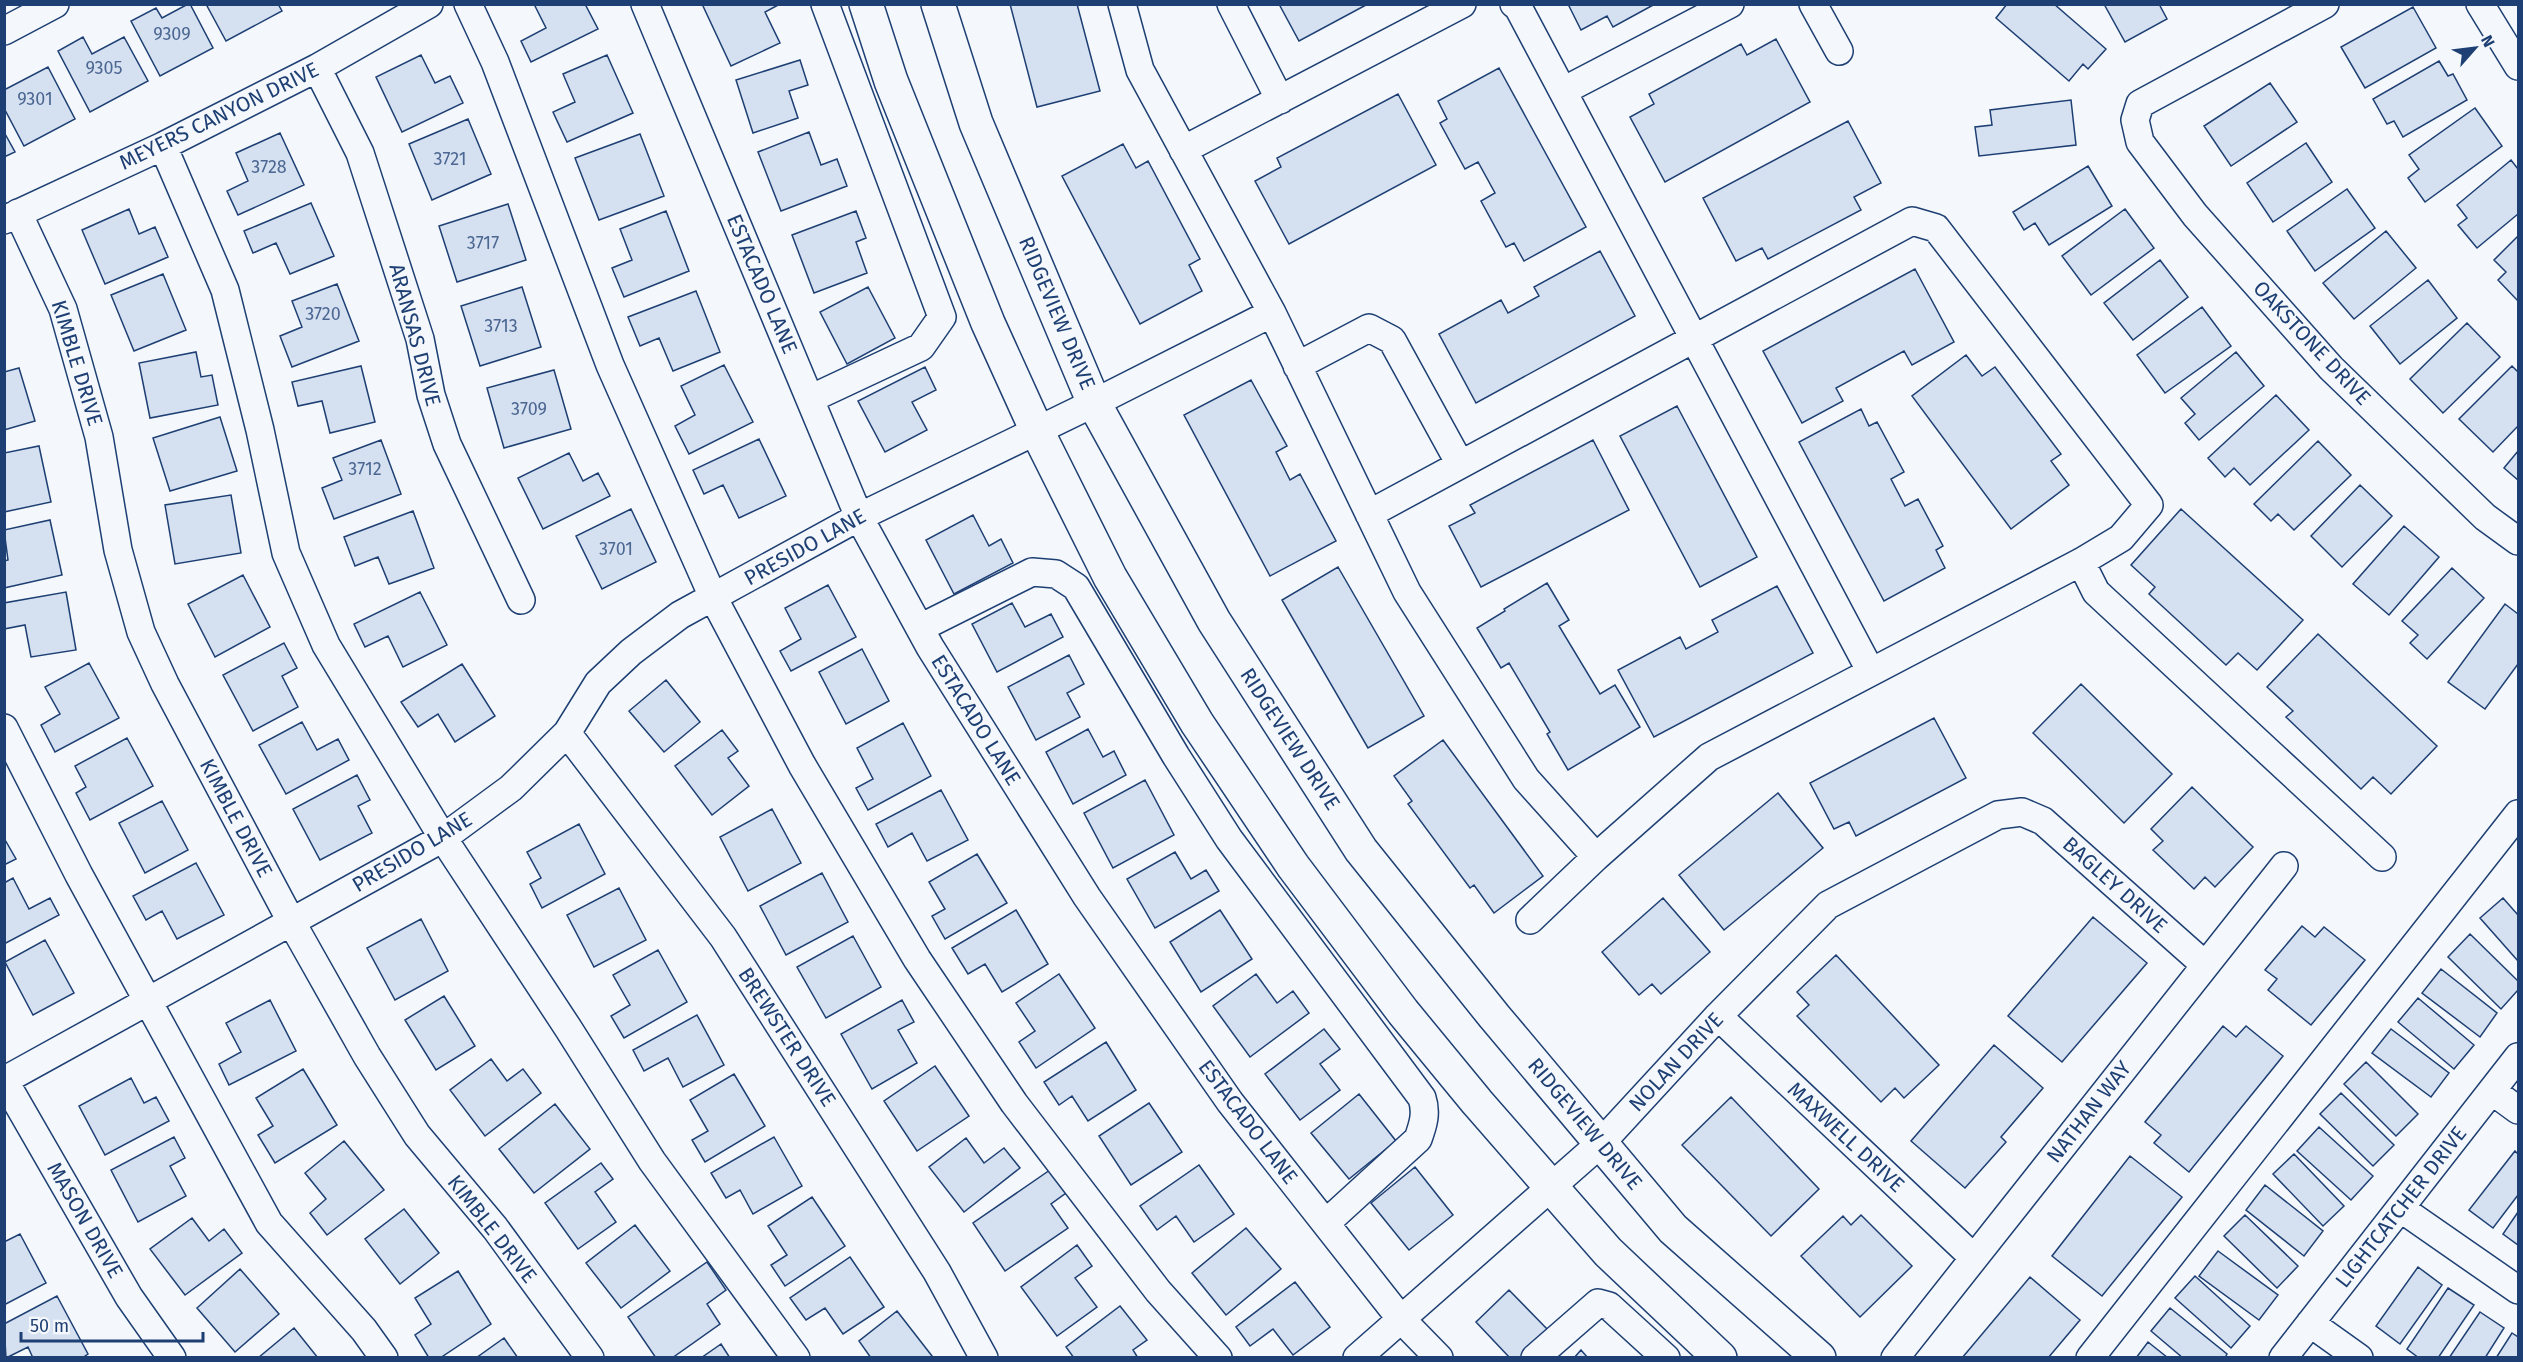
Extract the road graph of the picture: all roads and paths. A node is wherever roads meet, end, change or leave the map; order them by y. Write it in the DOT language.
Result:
graph roads {
  1 [pos="55,4"];
  2 [pos="429,4"];
  3 [pos="468,4"];
  4 [pos="645,4"];
  5 [pos="825,4"];
  6 [pos="866,4"];
  7 [pos="938,4"];
  8 [pos="1122,4"];
  9 [pos="1231,4"];
  10 [pos="1462,4"];
  11 [pos="1514,4"];
  12 [pos="1730,4"];
  13 [pos="1813,4"];
  14 [pos="2325,4"];
  15 [pos="2480,4"];
  16 [pos="4,31"];
  17 [pos="1839,51"];
  18 [pos="2518,66"];
  19 [pos="317,68"];
  20 [pos="1563,91"];
  21 [pos="1280,100"];
  22 [pos="163,146"];
  23 [pos="1183,150"];
  24 [pos="11,216"];
  25 [pos="1272,313"];
  26 [pos="1694,338"];
  27 [pos="1297,366"];
  28 [pos="810,399"];
  29 [pos="1094,403"];
  30 [pos="1037,431"];
  31 [pos="1460,464"];
  32 [pos="1369,514"];
  33 [pos="859,517"];
  34 [pos="2518,541"];
  35 [pos="2081,562"];
  36 [pos="713,597"];
  37 [pos="521,600"];
  38 [pos="920,628"];
  39 [pos="1871,672"];
  40 [pos="4,728"];
  41 [pos="567,733"];
  42 [pos="2022,812"];
  43 [pos="2518,814"];
  44 [pos="443,838"];
  45 [pos="1596,857"];
  46 [pos="2382,857"];
  47 [pos="2284,866"];
  48 [pos="1530,920"];
  49 [pos="292,923"];
  50 [pos="2205,965"];
  51 [pos="149,1002"];
  52 [pos="1718,1016"];
  53 [pos="2518,1057"];
  54 [pos="5,1080"];
  55 [pos="2492,1091"];
  56 [pos="2518,1110"];
  57 [pos="1601,1143"];
  58 [pos="1550,1186"];
  59 [pos="2400,1208"];
  60 [pos="1326,1223"];
  61 [pos="1974,1258"];
  62 [pos="2518,1290"];
  63 [pos="1400,1318"];
  64 [pos="2310,1323"];
  65 [pos="172,1358"];
  66 [pos="384,1358"];
  67 [pos="590,1358"];
  68 [pos="796,1358"];
  69 [pos="984,1358"];
  70 [pos="1218,1358"];
  71 [pos="1357,1358"];
  72 [pos="1438,1358"];
  73 [pos="1535,1358"];
  74 [pos="1666,1358"];
  75 [pos="1720,1358"];
  76 [pos="1819,1358"];
  77 [pos="1895,1358"];
  78 [pos="2090,1358"];
  79 [pos="2283,1358"];
  80 [pos="2359,1358"];
  1 -- 16 [label="street"];
  2 -- 19 [label="street, MEYERS CANYON DRIVE"];
  3 -- 36 [label="street"];
  4 -- 28 [label="street, ESTACADO LANE"];
  5 -- 28 [label="street"];
  6 -- 30 [label="main road"];
  7 -- 29 [label="main road, RIDGEVIEW DRIVE"];
  8 -- 23 [label="street"];
  9 -- 21 [label="street"];
  10 -- 21 [label="street"];
  11 -- 20 [label="street"];
  12 -- 20 [label="street"];
  13 -- 17 [label="street"];
  14 -- 34 [label="street, OAKSTONE DRIVE"];
  15 -- 18 [label="street"];
  19 -- 22 [label="street, MEYERS CANYON DRIVE"];
  19 -- 37 [label="street, ARANSAS DRIVE"];
  20 -- 26 [label="street"];
  21 -- 23 [label="street"];
  22 -- 24 [label="street, MEYERS CANYON DRIVE"];
  22 -- 44 [label="street"];
  23 -- 25 [label="street"];
  24 -- 49 [label="street, KIMBLE DRIVE"];
  25 -- 27 [label="street"];
  25 -- 29 [label="street, PRESIDO LANE"];
  26 -- 31 [label="street"];
  26 -- 35 [label="street"];
  26 -- 39 [label="street"];
  27 -- 31 [label="street"];
  27 -- 32 [label="street"];
  28 -- 33 [label="street, ESTACADO LANE"];
  29 -- 30 [label="street, PRESIDO LANE"];
  29 -- 57 [label="main road, RIDGEVIEW DRIVE"];
  30 -- 33 [label="street, PRESIDO LANE"];
  30 -- 58 [label="main road"];
  31 -- 32 [label="street"];
  32 -- 45 [label="street"];
  33 -- 36 [label="street, PRESIDO LANE"];
  33 -- 38 [label="street, ESTACADO LANE"];
  35 -- 39 [label="street"];
  35 -- 46 [label="street"];
  36 -- 41 [label="street, PRESIDO LANE"];
  36 -- 70 [label="street"];
  38 -- 60 [label="street, ESTACADO LANE"];
  38 -- 60 [label="street"];
  39 -- 45 [label="street"];
  40 -- 51 [label="street"];
  41 -- 44 [label="street, PRESIDO LANE"];
  41 -- 69 [label="street, BREWSTER DRIVE"];
  42 -- 50 [label="street, BAGLEY DRIVE"];
  42 -- 52 [label="street, NOLAN DRIVE"];
  43 -- 78 [label="street"];
  44 -- 49 [label="street, PRESIDO LANE"];
  44 -- 68 [label="street"];
  45 -- 48 [label="street"];
  47 -- 50 [label="street, NATHAN WAY"];
  49 -- 51 [label="street, PRESIDO LANE"];
  49 -- 67 [label="street, KIMBLE DRIVE"];
  50 -- 61 [label="street, NATHAN WAY"];
  51 -- 54 [label="street, PRESIDO LANE"];
  51 -- 66 [label="street"];
  52 -- 57 [label="street, NOLAN DRIVE"];
  52 -- 61 [label="street, MAXWELL DRIVE"];
  53 -- 55 [label="street, LIGHTCATCHER DRIVE"];
  54 -- 65 [label="street, MASON DRIVE"];
  55 -- 56 [label="street"];
  55 -- 59 [label="street, LIGHTCATCHER DRIVE"];
  57 -- 58 [label="street, NOLAN DRIVE"];
  57 -- 76 [label="main road, RIDGEVIEW DRIVE"];
  58 -- 63 [label="street, NOLAN DRIVE"];
  58 -- 75 [label="main road"];
  59 -- 62 [label="street"];
  59 -- 64 [label="street, LIGHTCATCHER DRIVE"];
  60 -- 63 [label="street, ESTACADO LANE"];
  61 -- 77 [label="street, NATHAN WAY"];
  63 -- 71 [label="street, NOLAN DRIVE"];
  63 -- 72 [label="street, ESTACADO LANE"];
  64 -- 79 [label="street, LIGHTCATCHER DRIVE"];
  64 -- 80 [label="street"];
  73 -- 74 [label="street"];
}
